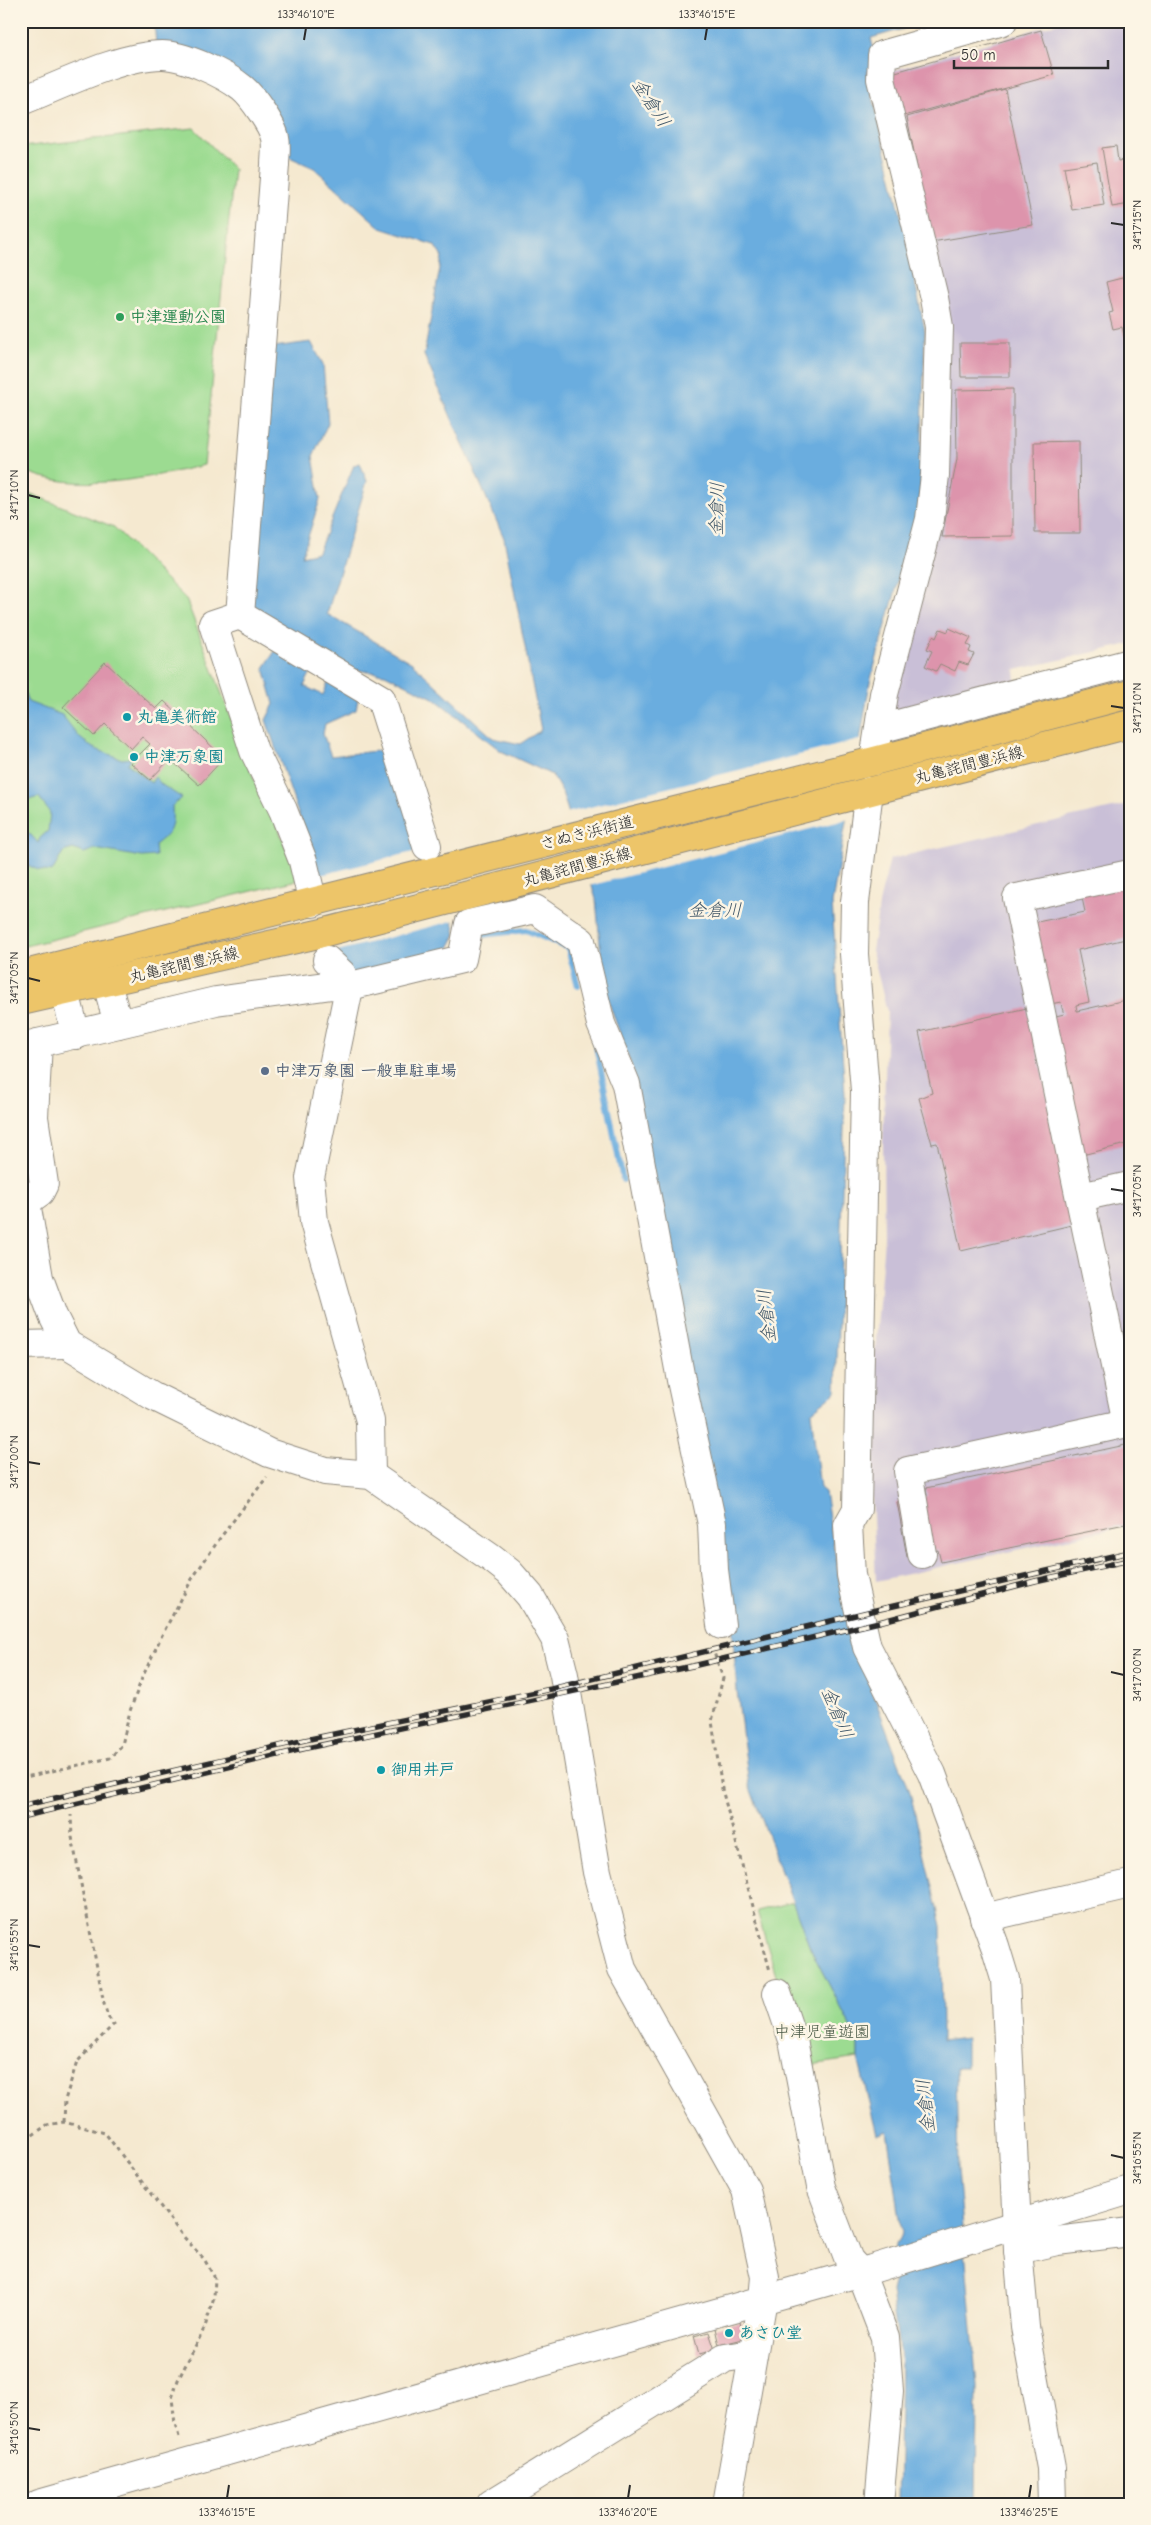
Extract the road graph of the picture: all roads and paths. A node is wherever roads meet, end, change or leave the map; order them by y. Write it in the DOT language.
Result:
graph roads {
  1 [pos="1004,21"];
  2 [pos="21,101"];
  3 [pos="240,615"];
  4 [pos="1130,663"];
  5 [pos="1130,694"];
  6 [pos="1130,724"];
  7 [pos="879,729"];
  8 [pos="868,762"];
  9 [pos="862,793"];
  10 [pos="427,846"];
  11 [pos="1130,874"];
  12 [pos="313,903"];
  13 [pos="337,971"];
  14 [pos="21,975"];
  15 [pos="21,1001"];
  16 [pos="113,1008"];
  17 [pos="71,1017"];
  18 [pos="30,1045"];
  19 [pos="1130,1186"];
  20 [pos="23,1196"];
  21 [pos="1081,1197"];
  22 [pos="67,1344"];
  23 [pos="21,1345"];
  24 [pos="1129,1422"];
  25 [pos="284,1457"];
  26 [pos="371,1475"];
  27 [pos="922,1554"];
  28 [pos="716,1635"];
  29 [pos="21,1778"];
  30 [pos="71,1816"];
  31 [pos="1130,1884"];
  32 [pos="984,1918"];
  33 [pos="777,1993"];
  34 [pos="64,2122"];
  35 [pos="21,2146"];
  36 [pos="1130,2190"];
  37 [pos="1130,2232"];
  38 [pos="1017,2238"];
  39 [pos="866,2270"];
  40 [pos="763,2299"];
  41 [pos="753,2354"];
  42 [pos="186,2462"];
  43 [pos="39,2504"];
  44 [pos="491,2504"];
  45 [pos="727,2504"];
  46 [pos="879,2504"];
  47 [pos="1052,2504"];
  1 -- 7 [label="street"];
  2 -- 3 [label="street"];
  3 -- 10 [label="street"];
  3 -- 12 [label="street"];
  4 -- 7 [label="street"];
  5 -- 8 [label="main road, 丸亀詫間豊浜線"];
  6 -- 9 [label="main road, 丸亀詫間豊浜線"];
  7 -- 8 [label="street"];
  8 -- 12 [label="main road, さぬき浜街道"];
  9 -- 16 [label="main road, 丸亀詫間豊浜線"];
  9 -- 32 [label="street"];
  11 -- 21 [label="street"];
  12 -- 14 [label="main road, 丸亀詫間豊浜線"];
  13 -- 16 [label="street"];
  13 -- 26 [label="street"];
  13 -- 28 [label="street"];
  15 -- 17 [label="main road, 丸亀詫間豊浜線"];
  16 -- 17 [label="main road, 丸亀詫間豊浜線"];
  16 -- 17 [label="street"];
  17 -- 18 [label="street"];
  18 -- 20 [label="street"];
  19 -- 21 [label="street"];
  20 -- 22 [label="street"];
  21 -- 24 [label="street"];
  22 -- 23 [label="street"];
  22 -- 25 [label="street"];
  24 -- 27 [label="street"];
  25 -- 26 [label="street"];
  25 -- 29 [label="path"];
  26 -- 40 [label="street"];
  28 -- 33 [label="path"];
  30 -- 34 [label="path"];
  31 -- 32 [label="street"];
  32 -- 38 [label="street"];
  33 -- 39 [label="street"];
  34 -- 35 [label="path"];
  34 -- 42 [label="path"];
  36 -- 38 [label="street"];
  37 -- 38 [label="street"];
  38 -- 39 [label="street"];
  38 -- 47 [label="street"];
  39 -- 40 [label="street"];
  39 -- 46 [label="street"];
  40 -- 41 [label="street"];
  40 -- 42 [label="street"];
  41 -- 44 [label="street"];
  41 -- 45 [label="street"];
  42 -- 43 [label="street"];
}
